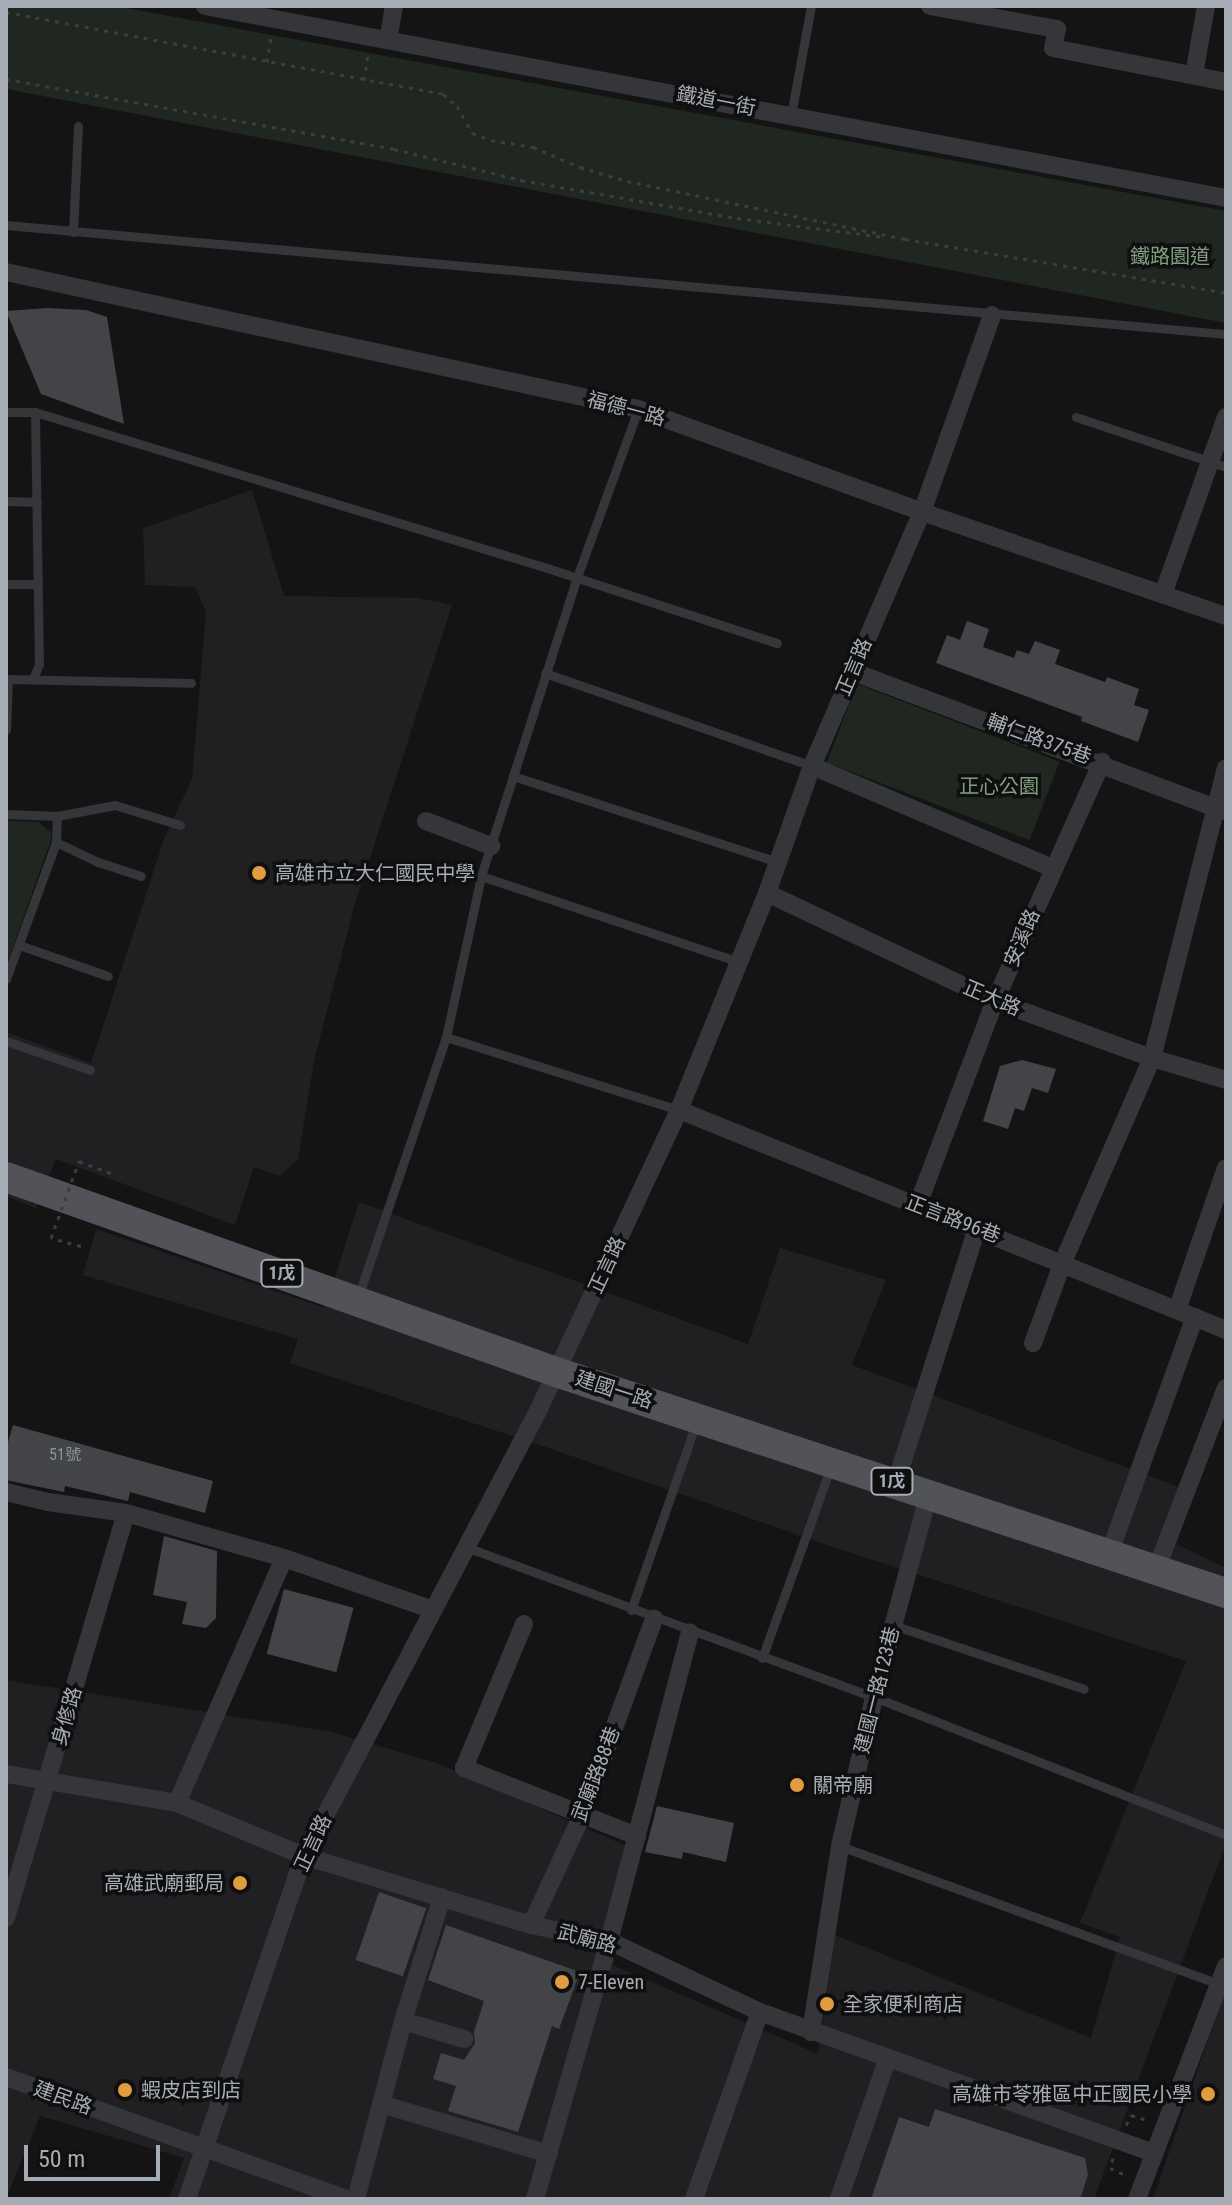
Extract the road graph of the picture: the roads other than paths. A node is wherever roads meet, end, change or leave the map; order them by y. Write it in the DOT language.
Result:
graph roads {
  1 [pos="205,6"];
  2 [pos="394,6"];
  3 [pos="811,6"];
  4 [pos="930,6"];
  5 [pos="1206,6"];
  6 [pos="280,20"];
  7 [pos="388,40"];
  8 [pos="1194,75"];
  9 [pos="1226,82"];
  10 [pos="791,115"];
  11 [pos="78,126"];
  12 [pos="1226,198"];
  13 [pos="6,225"];
  14 [pos="73,232"];
  15 [pos="6,272"];
  16 [pos="992,315"];
  17 [pos="1226,334"];
  18 [pos="638,409"];
  19 [pos="6,412"];
  20 [pos="35,412"];
  21 [pos="1076,417"];
  22 [pos="1226,417"];
  23 [pos="1218,464"];
  24 [pos="6,501"];
  25 [pos="37,502"];
  26 [pos="922,512"];
  27 [pos="577,577"];
  28 [pos="6,584"];
  29 [pos="38,584"];
  30 [pos="1163,594"];
  31 [pos="1226,616"];
  32 [pos="777,643"];
  33 [pos="851,671"];
  34 [pos="545,673"];
  35 [pos="7,679"];
  36 [pos="33,679"];
  37 [pos="191,683"];
  38 [pos="6,730"];
  39 [pos="1102,762"];
  40 [pos="812,766"];
  41 [pos="1226,768"];
  42 [pos="513,776"];
  43 [pos="1220,809"];
  44 [pos="6,814"];
  45 [pos="57,816"];
  46 [pos="426,821"];
  47 [pos="180,825"];
  48 [pos="56,842"];
  49 [pos="491,846"];
  50 [pos="778,862"];
  51 [pos="1052,868"];
  52 [pos="141,876"];
  53 [pos="481,876"];
  54 [pos="767,893"];
  55 [pos="19,945"];
  56 [pos="740,962"];
  57 [pos="108,976"];
  58 [pos="6,979"];
  59 [pos="995,1001"];
  60 [pos="446,1037"];
  61 [pos="6,1041"];
  62 [pos="1152,1058"];
  63 [pos="90,1070"];
  64 [pos="1226,1080"];
  65 [pos="679,1110"];
  66 [pos="1226,1168"];
  67 [pos="6,1177"];
  68 [pos="917,1207"];
  69 [pos="977,1228"];
  70 [pos="1063,1262"];
  71 [pos="357,1300"];
  72 [pos="1177,1310"];
  73 [pos="1195,1317"];
  74 [pos="1226,1330"];
  75 [pos="1033,1343"];
  76 [pos="556,1372"];
  77 [pos="1226,1388"];
  78 [pos="699,1417"];
  79 [pos="833,1461"];
  80 [pos="896,1482"];
  81 [pos="6,1492"];
  82 [pos="929,1493"];
  83 [pos="126,1513"];
  84 [pos="466,1547"];
  85 [pos="1109,1554"];
  86 [pos="284,1558"];
  87 [pos="1156,1570"];
  88 [pos="1226,1593"];
  89 [pos="433,1610"];
  90 [pos="631,1610"];
  91 [pos="654,1619"];
  92 [pos="524,1624"];
  93 [pos="893,1625"];
  94 [pos="690,1632"];
  95 [pos="762,1658"];
  96 [pos="1084,1689"];
  97 [pos="874,1697"];
  98 [pos="6,1774"];
  99 [pos="48,1779"];
  100 [pos="177,1803"];
  101 [pos="583,1813"];
  102 [pos="1226,1835"];
  103 [pos="637,1836"];
  104 [pos="840,1846"];
  105 [pos="304,1856"];
  106 [pos="442,1897"];
  107 [pos="6,1918"];
  108 [pos="531,1925"];
  109 [pos="609,1941"];
  110 [pos="1223,1975"];
  111 [pos="760,2012"];
  112 [pos="403,2021"];
  113 [pos="811,2032"];
  114 [pos="464,2039"];
  115 [pos="887,2060"];
  116 [pos="6,2077"];
  117 [pos="381,2104"];
  118 [pos="204,2150"];
  119 [pos="1154,2153"];
  120 [pos="549,2154"];
  121 [pos="187,2199"];
  122 [pos="346,2199"];
  123 [pos="356,2199"];
  124 [pos="535,2199"];
  125 [pos="694,2199"];
  126 [pos="839,2199"];
  127 [pos="1137,2199"];
  1 -- 6 [label="street, 鐵道一街"];
  2 -- 7 [label="street"];
  3 -- 10 [label="lane"];
  4 -- 8 [label="street"];
  5 -- 8 [label="street"];
  6 -- 7 [label="street, 鐵道一街"];
  7 -- 10 [label="street, 鐵道一街"];
  8 -- 9 [label="street"];
  10 -- 12 [label="street, 鐵道一街"];
  11 -- 14 [label="lane"];
  13 -- 14 [label="lane"];
  14 -- 16 [label="lane"];
  15 -- 18 [label="street, 福德一路"];
  16 -- 17 [label="lane"];
  16 -- 26 [label="street, 正言路"];
  18 -- 26 [label="street, 福德一路"];
  18 -- 27 [label="lane"];
  19 -- 20 [label="lane"];
  20 -- 25 [label="lane"];
  20 -- 27 [label="lane"];
  21 -- 23 [label="lane"];
  22 -- 23 [label="street"];
  23 -- 30 [label="street"];
  24 -- 25 [label="lane"];
  25 -- 29 [label="lane"];
  26 -- 30 [label="street, 福德一路"];
  26 -- 33 [label="street, 正言路"];
  27 -- 32 [label="lane"];
  27 -- 34 [label="lane"];
  28 -- 29 [label="lane"];
  29 -- 36 [label="lane"];
  30 -- 31 [label="street, 福德一路"];
  33 -- 39 [label="street, 輔仁路375巷"];
  33 -- 40 [label="street, 正言路"];
  34 -- 40 [label="lane"];
  34 -- 42 [label="lane"];
  35 -- 36 [label="lane"];
  35 -- 38 [label="lane"];
  36 -- 37 [label="lane"];
  39 -- 43 [label="street, 輔仁路375巷"];
  39 -- 51 [label="street, 安溪路"];
  40 -- 50 [label="street, 正言路"];
  40 -- 51 [label="street"];
  41 -- 43 [label="street"];
  42 -- 49 [label="lane"];
  42 -- 50 [label="lane"];
  43 -- 62 [label="street"];
  44 -- 45 [label="lane"];
  45 -- 47 [label="lane"];
  45 -- 48 [label="lane"];
  46 -- 49 [label="street"];
  48 -- 52 [label="lane"];
  48 -- 55 [label="lane"];
  49 -- 53 [label="lane"];
  50 -- 54 [label="street, 正言路"];
  51 -- 59 [label="street, 安溪路"];
  53 -- 56 [label="lane"];
  53 -- 60 [label="lane"];
  54 -- 56 [label="street, 正言路"];
  54 -- 59 [label="street, 正大路"];
  55 -- 57 [label="lane"];
  55 -- 58 [label="lane"];
  56 -- 65 [label="street, 正言路"];
  59 -- 62 [label="street, 正大路"];
  59 -- 68 [label="street, 安溪路"];
  60 -- 65 [label="lane"];
  60 -- 71 [label="lane"];
  61 -- 63 [label="lane"];
  62 -- 64 [label="street, 正大路"];
  62 -- 70 [label="street"];
  65 -- 68 [label="street, 正言路96巷"];
  65 -- 76 [label="street, 正言路"];
  66 -- 72 [label="street"];
  67 -- 71 [label="main road, 建國一路 / 1戊"];
  68 -- 69 [label="street, 正言路96巷"];
  69 -- 70 [label="street, 正言路96巷"];
  69 -- 80 [label="street"];
  70 -- 72 [label="street, 正言路96巷"];
  70 -- 75 [label="street"];
  71 -- 76 [label="main road, 建國一路 / 1戊"];
  72 -- 73 [label="street, 正言路96巷"];
  73 -- 74 [label="street, 正言路96巷"];
  73 -- 85 [label="street"];
  76 -- 78 [label="main road, 建國一路 / 1戊"];
  76 -- 84 [label="street, 正言路"];
  77 -- 87 [label="street"];
  78 -- 79 [label="main road, 建國一路 / 1戊"];
  78 -- 90 [label="lane"];
  79 -- 80 [label="main road, 建國一路 / 1戊"];
  79 -- 95 [label="lane"];
  80 -- 82 [label="main road, 建國一路 / 1戊"];
  81 -- 83 [label="street"];
  82 -- 85 [label="main road, 建國一路 / 1戊"];
  82 -- 93 [label="street, 建國一路123巷"];
  83 -- 86 [label="street"];
  83 -- 99 [label="street, 身修路"];
  84 -- 89 [label="street, 正言路"];
  84 -- 90 [label="lane"];
  85 -- 87 [label="main road, 建國一路 / 1戊"];
  86 -- 89 [label="street"];
  86 -- 100 [label="street"];
  87 -- 88 [label="main road, 建國一路 / 1戊"];
  89 -- 105 [label="street, 正言路"];
  90 -- 91 [label="lane"];
  91 -- 94 [label="lane"];
  91 -- 101 [label="street, 武廟路88巷"];
  92 -- 101 [label="street"];
  93 -- 96 [label="lane"];
  93 -- 97 [label="street, 建國一路123巷"];
  94 -- 95 [label="lane"];
  94 -- 103 [label="street"];
  95 -- 97 [label="lane"];
  97 -- 102 [label="lane"];
  97 -- 104 [label="street, 建國一路123巷"];
  98 -- 99 [label="street, 武廟路"];
  99 -- 100 [label="street, 武廟路"];
  99 -- 107 [label="street, 身修路"];
  100 -- 105 [label="street, 武廟路"];
  101 -- 103 [label="street"];
  101 -- 108 [label="street, 武廟路88巷"];
  103 -- 109 [label="street"];
  104 -- 110 [label="lane"];
  104 -- 113 [label="street, 建國一路123巷"];
  105 -- 106 [label="street, 武廟路"];
  105 -- 118 [label="street, 正言路"];
  106 -- 108 [label="street, 武廟路"];
  106 -- 112 [label="street"];
  108 -- 109 [label="street, 武廟路"];
  109 -- 111 [label="street, 武廟路"];
  109 -- 120 [label="street"];
  110 -- 119 [label="street"];
  111 -- 113 [label="street, 武廟路"];
  111 -- 125 [label="street"];
  112 -- 114 [label="street"];
  112 -- 117 [label="street"];
  113 -- 115 [label="street, 武廟路"];
  115 -- 119 [label="street, 武廟路"];
  115 -- 126 [label="street"];
  116 -- 118 [label="street, 建民路"];
  117 -- 120 [label="street"];
  117 -- 123 [label="street"];
  118 -- 121 [label="street, 正言路"];
  118 -- 122 [label="street, 建民路"];
  119 -- 127 [label="street"];
  120 -- 124 [label="street"];
}
